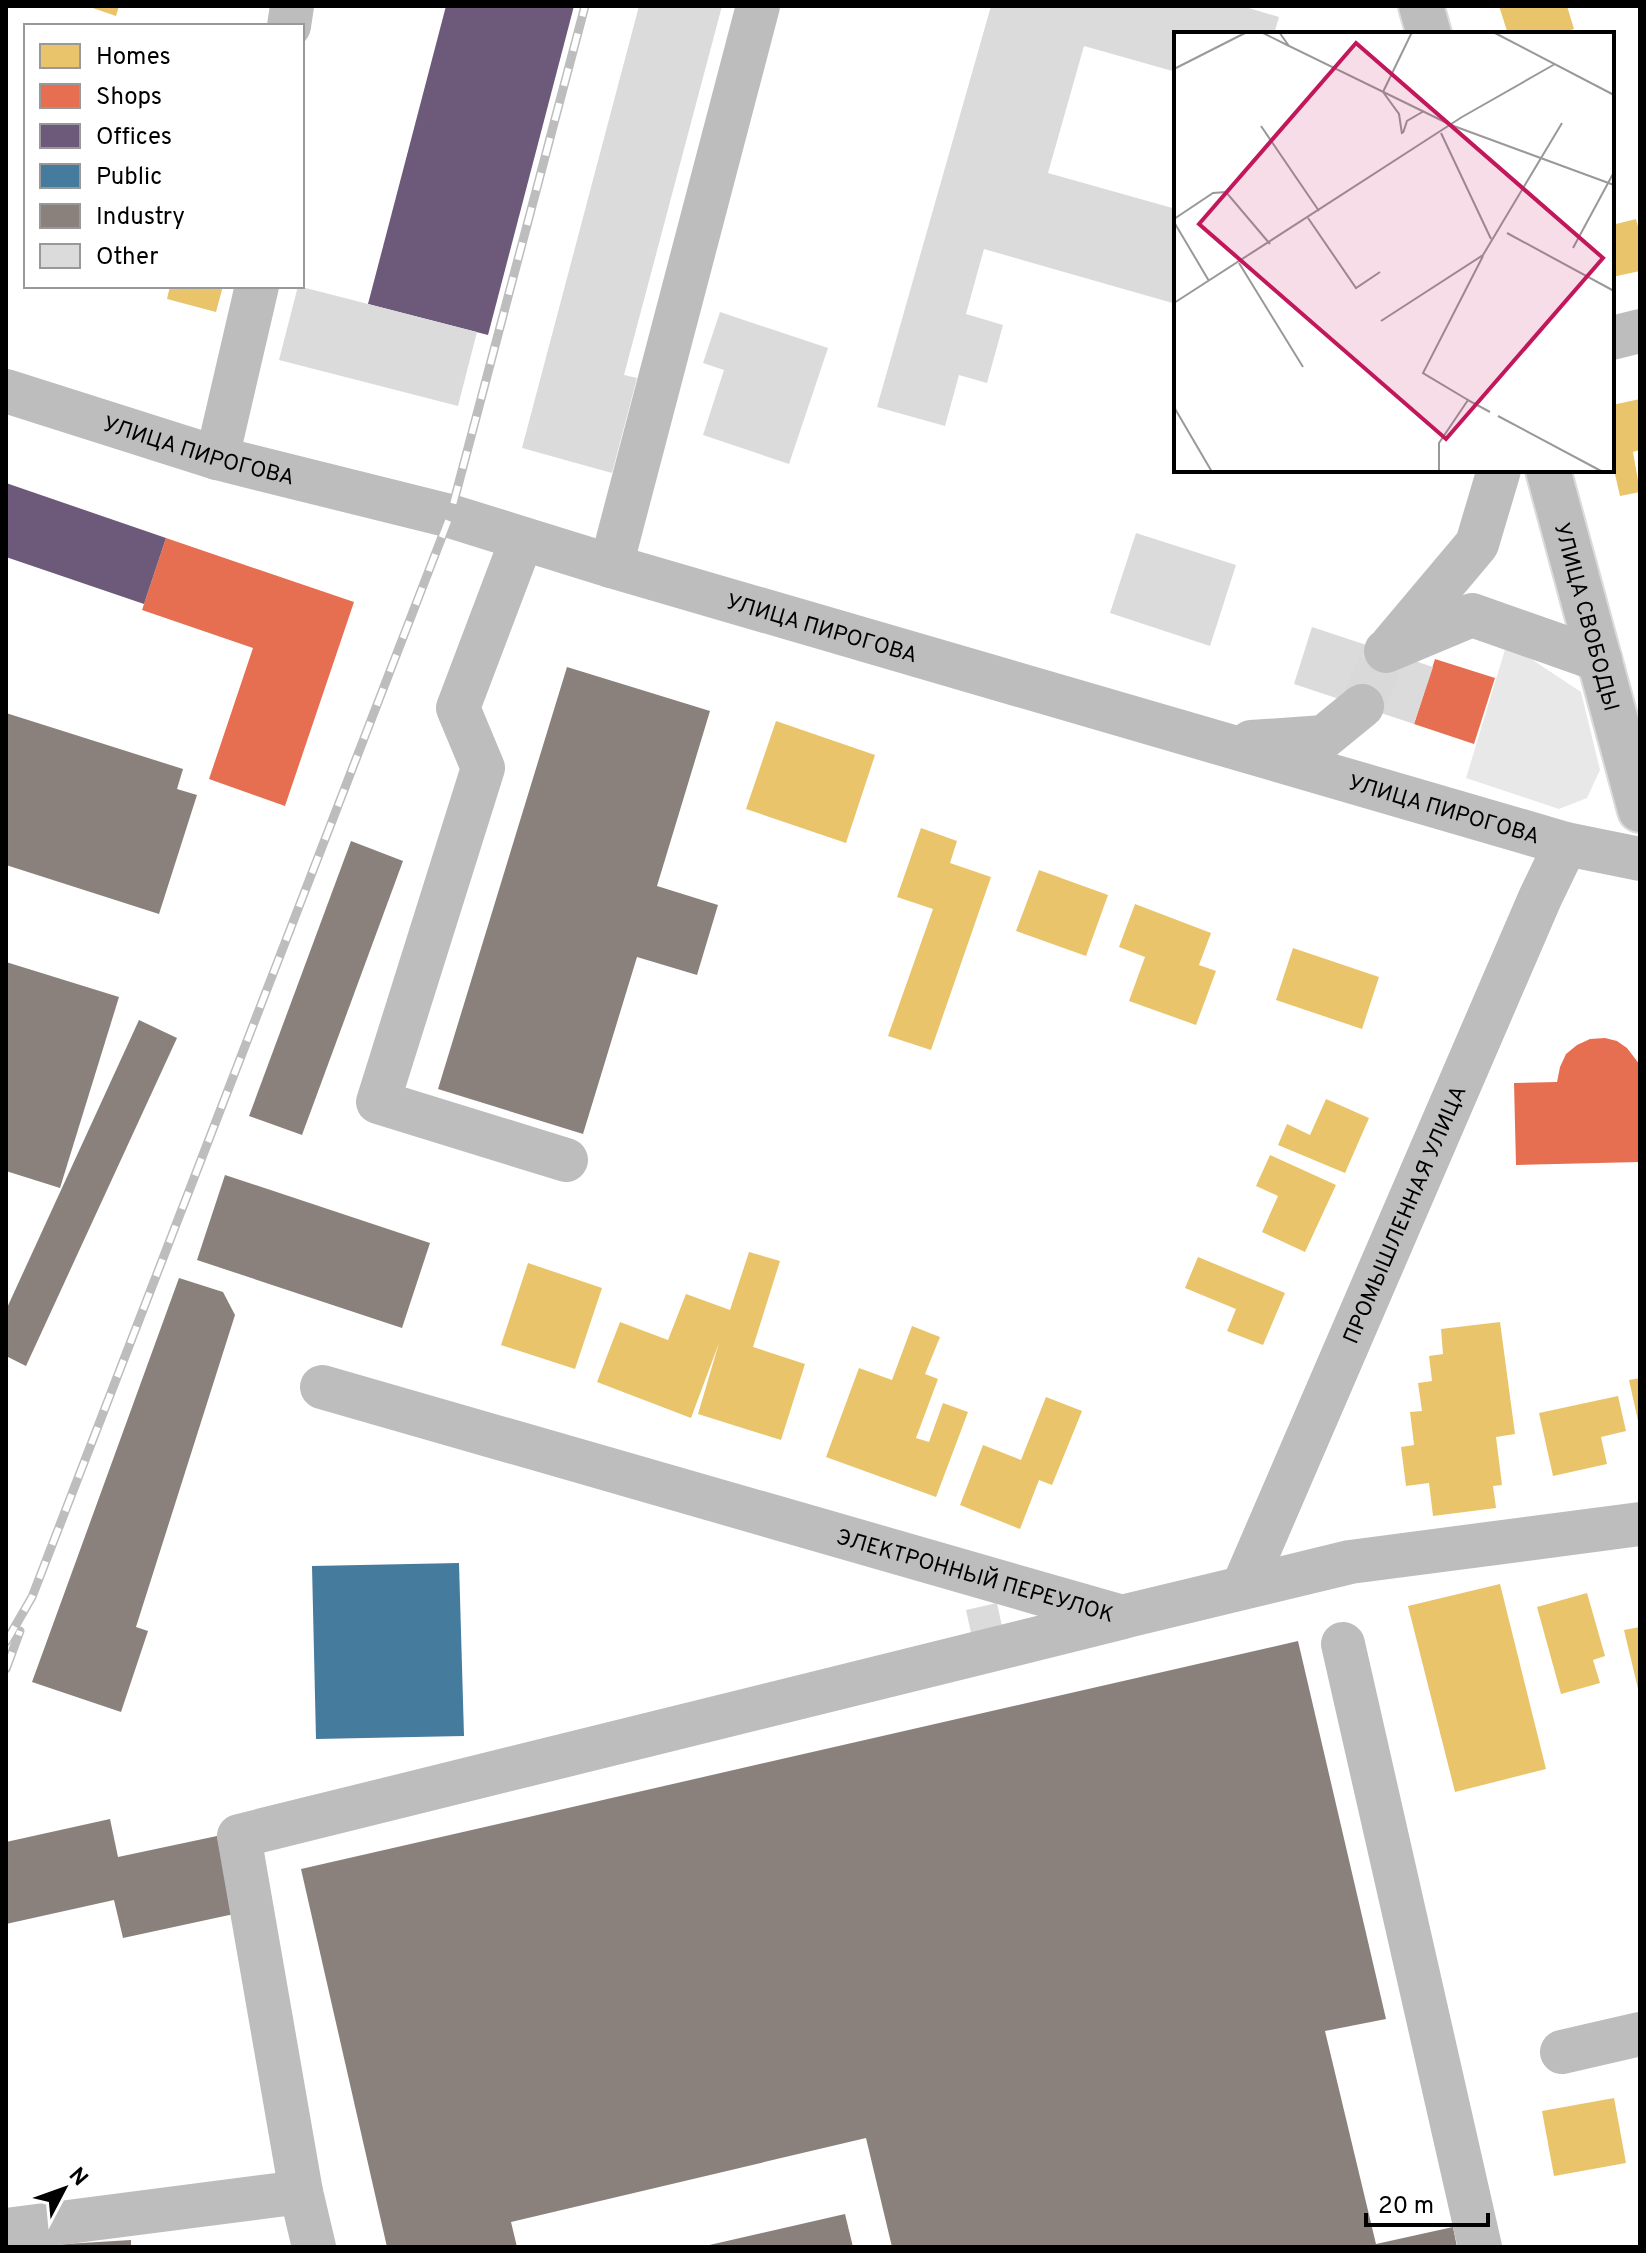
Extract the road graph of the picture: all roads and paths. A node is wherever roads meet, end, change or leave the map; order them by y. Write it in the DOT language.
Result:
graph roads {
  1 [pos="758,6"];
  2 [pos="1421,6"];
  3 [pos="1428,32"];
  4 [pos="257,288"];
  5 [pos="1640,331"];
  6 [pos="1614,338"];
  7 [pos="6,391"];
  8 [pos="217,458"];
  9 [pos="1498,472"];
  10 [pos="1549,472"];
  11 [pos="522,539"];
  12 [pos="611,566"];
  13 [pos="1600,660"];
  14 [pos="1362,706"];
  15 [pos="1223,744"];
  16 [pos="1640,810"];
  17 [pos="1566,844"];
  18 [pos="1640,859"];
  19 [pos="566,1160"];
  20 [pos="322,1387"];
  21 [pos="1640,1524"];
  22 [pos="1243,1587"];
  23 [pos="1122,1617"];
  24 [pos="1343,1644"];
  25 [pos="1640,2034"];
  26 [pos="1562,2052"];
  27 [pos="301,2192"];
  28 [pos="6,2230"];
  29 [pos="314,2247"];
  30 [pos="1480,2247"];
  1 -- 12 [label="street"];
  2 -- 3 [label="street"];
  4 -- 8 [label="street"];
  5 -- 6 [label="street"];
  7 -- 8 [label="street, УЛИЦА ПИРОГОВА"];
  8 -- 11 [label="street, УЛИЦА ПИРОГОВА"];
  9 -- 13 [label="street"];
  10 -- 13 [label="street, УЛИЦА СВОБОДЫ"];
  11 -- 12 [label="street, УЛИЦА ПИРОГОВА"];
  11 -- 19 [label="street"];
  12 -- 15 [label="street, УЛИЦА ПИРОГОВА"];
  13 -- 16 [label="street, УЛИЦА СВОБОДЫ"];
  14 -- 15 [label="street"];
  15 -- 17 [label="street, УЛИЦА ПИРОГОВА"];
  17 -- 18 [label="street, УЛИЦА ПИРОГОВА"];
  17 -- 22 [label="street, ПРОМЫШЛЕННАЯ УЛИЦА"];
  20 -- 23 [label="street, ЭЛЕКТРОННЫЙ ПЕРЕУЛОК"];
  21 -- 22 [label="street, ЭЛЕКТРОННЫЙ ПЕРЕУЛОК"];
  22 -- 23 [label="street, ЭЛЕКТРОННЫЙ ПЕРЕУЛОК"];
  23 -- 27 [label="street"];
  24 -- 30 [label="street"];
  25 -- 26 [label="street"];
  27 -- 28 [label="street"];
  27 -- 29 [label="street"];
}
